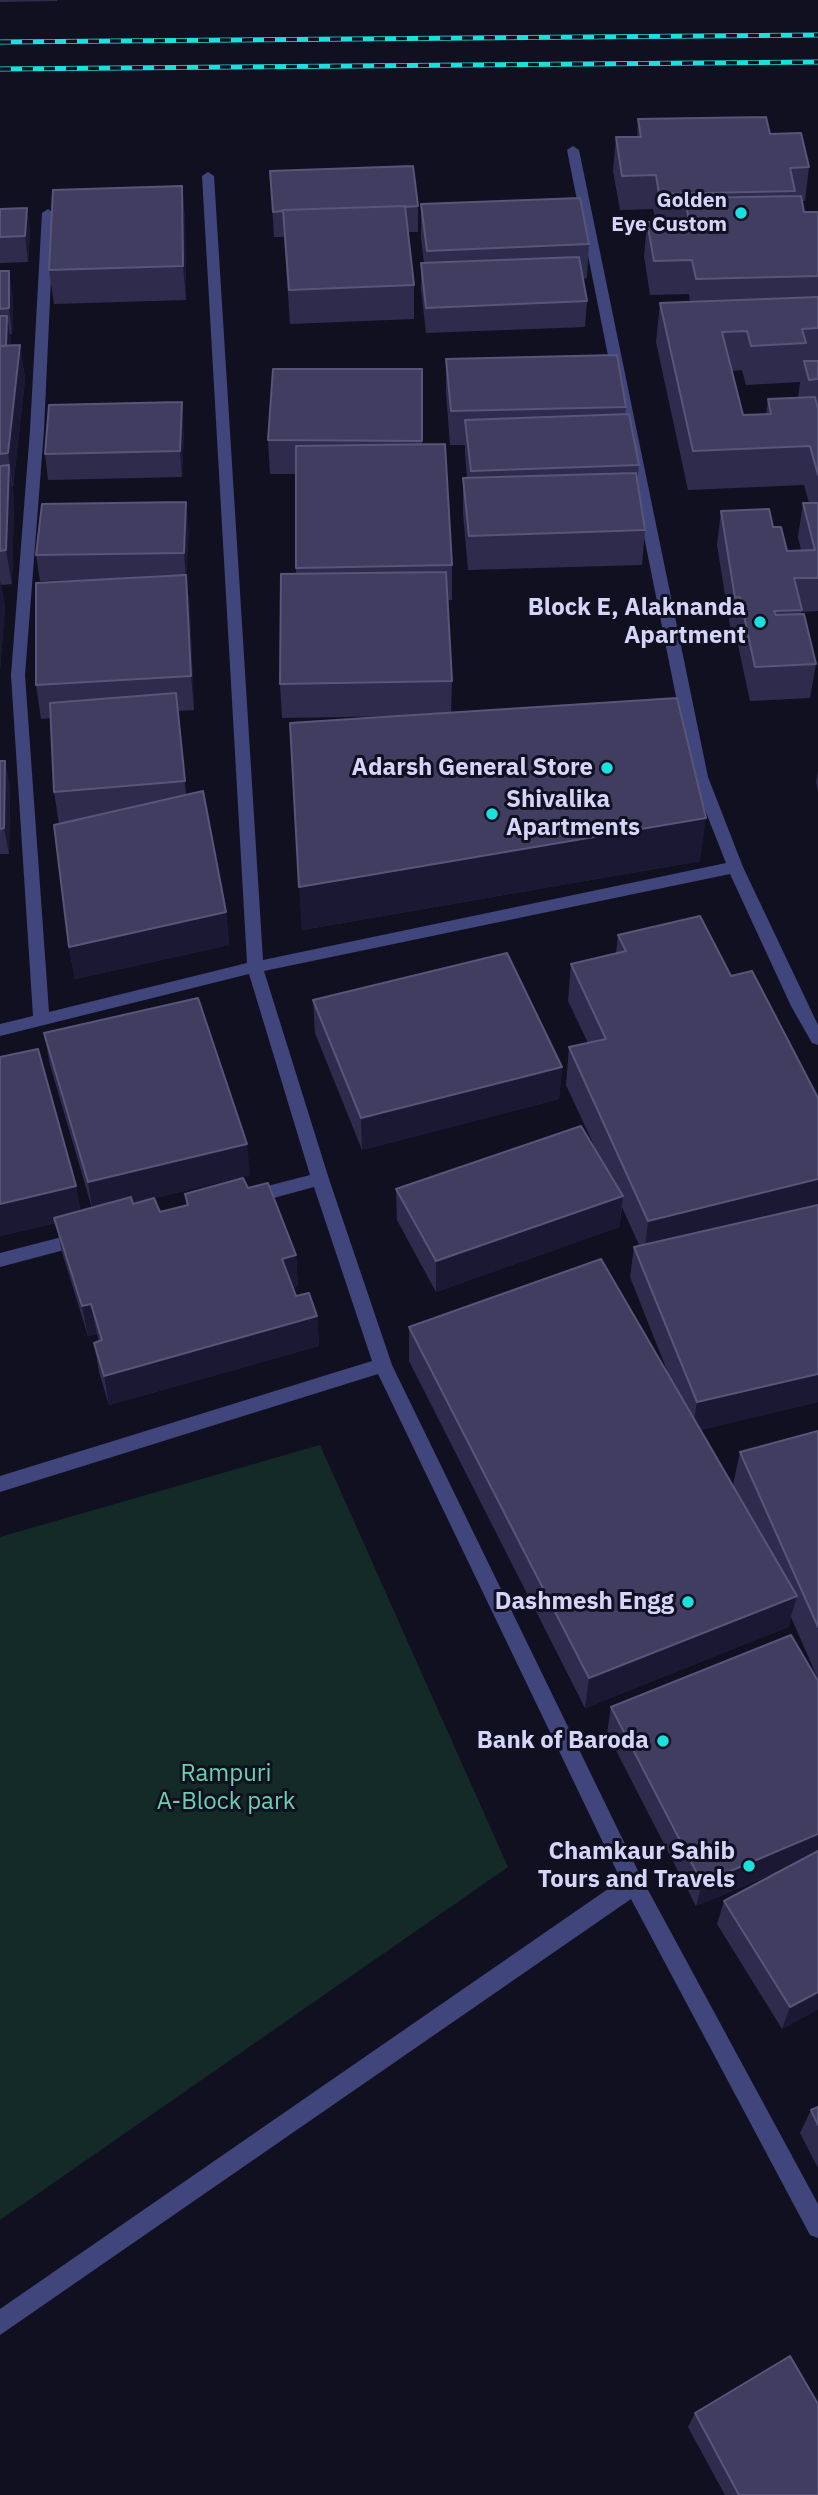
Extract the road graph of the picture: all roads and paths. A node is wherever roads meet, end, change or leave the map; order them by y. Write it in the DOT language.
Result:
graph roads {
  1 [pos="573,150"];
  2 [pos="208,176"];
  3 [pos="48,213"];
  4 [pos="735,867"];
  5 [pos="255,967"];
  6 [pos="41,1021"];
  7 [pos="0,1030"];
  8 [pos="818,1039"];
  9 [pos="320,1180"];
  10 [pos="227,1203"];
  11 [pos="93,1236"];
  12 [pos="0,1260"];
  13 [pos="383,1365"];
  14 [pos="0,1484"];
  15 [pos="634,1884"];
  16 [pos="818,2227"];
  17 [pos="0,2323"];
  1 -- 4 [label="street"];
  2 -- 5 [label="street"];
  3 -- 6 [label="street"];
  4 -- 5 [label="street"];
  4 -- 8 [label="street"];
  5 -- 6 [label="street"];
  5 -- 9 [label="street"];
  6 -- 7 [label="street"];
  9 -- 10 [label="street"];
  9 -- 13 [label="street"];
  11 -- 12 [label="street"];
  13 -- 14 [label="street"];
  13 -- 15 [label="street"];
  15 -- 16 [label="street"];
  15 -- 17 [label="street"];
}
